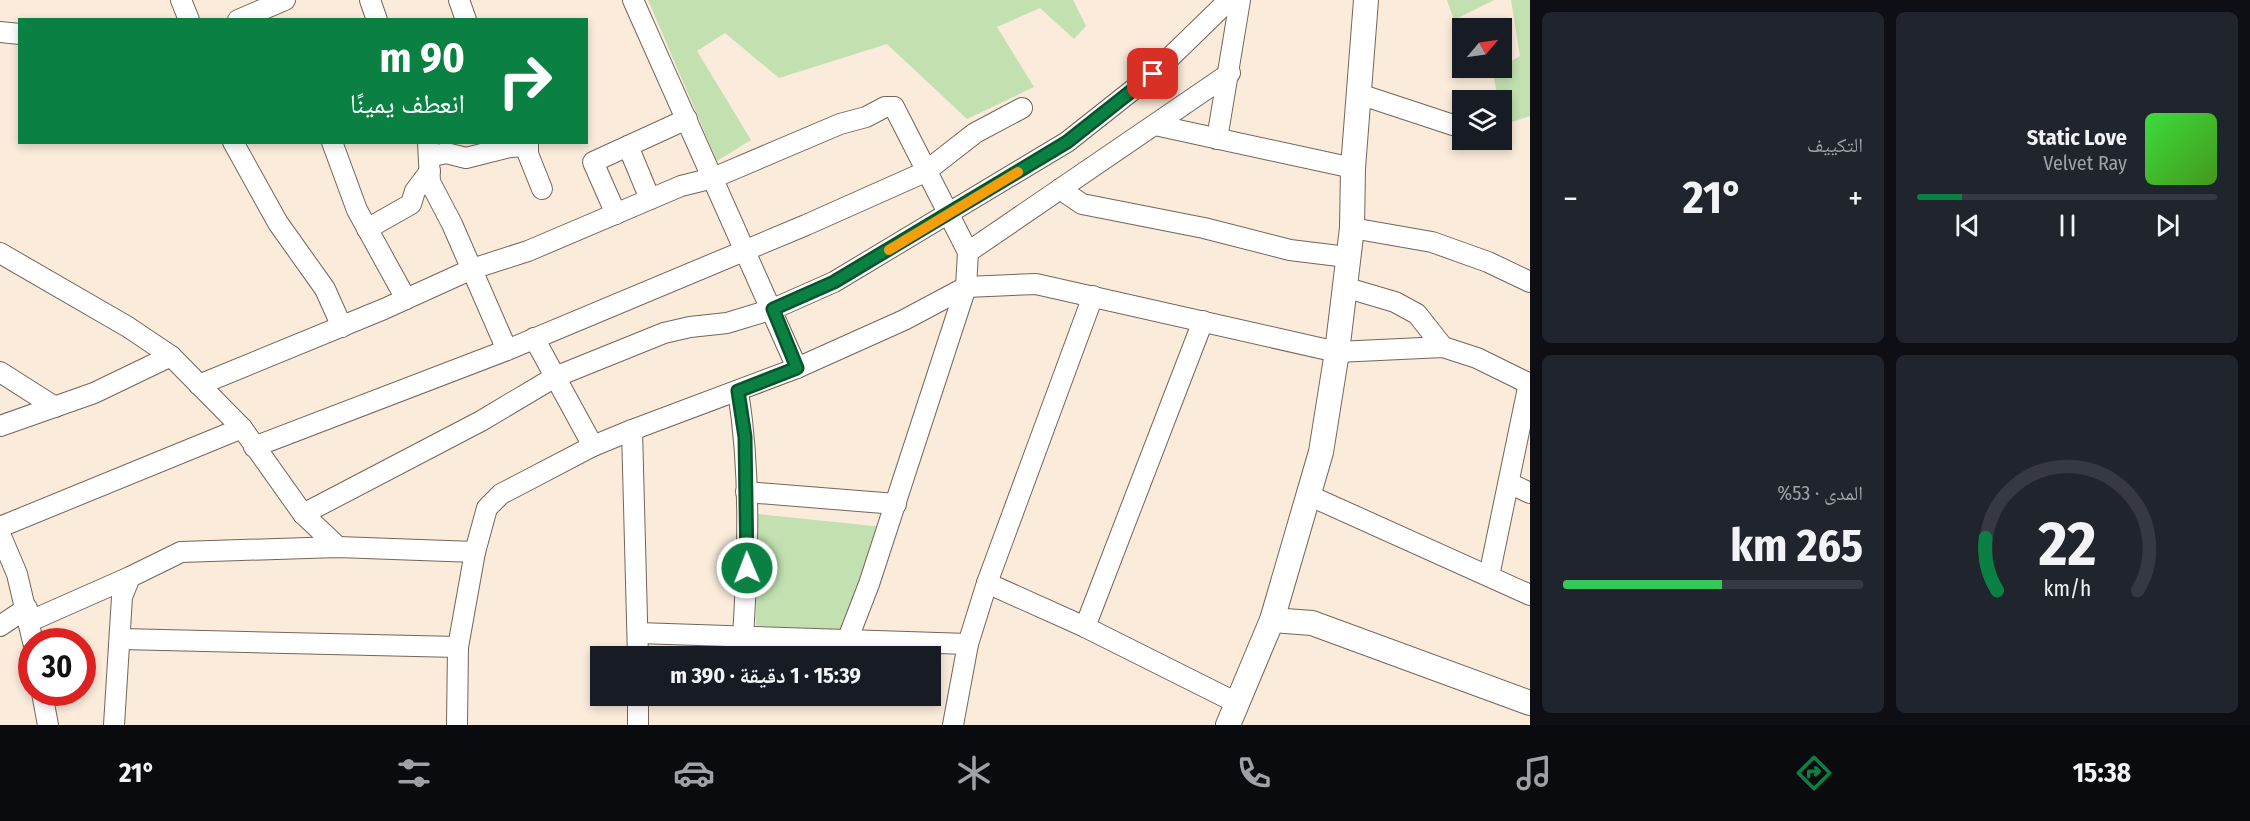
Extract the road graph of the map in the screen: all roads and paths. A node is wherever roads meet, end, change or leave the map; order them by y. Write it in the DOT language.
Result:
graph roads {
  1 [pos="181,0"];
  2 [pos="370,0"];
  3 [pos="459,0"];
  4 [pos="633,0"];
  5 [pos="1229,0"];
  6 [pos="1240,0"];
  7 [pos="1366,0"];
  8 [pos="282,5"];
  9 [pos="188,18"];
  10 [pos="244,18"];
  11 [pos="376,18"];
  12 [pos="465,18"];
  13 [pos="0,32"];
  14 [pos="18,34"];
  15 [pos="1230,73"];
  16 [pos="1359,94"];
  17 [pos="1022,108"];
  18 [pos="687,119"];
  19 [pos="1155,125"];
  20 [pos="1452,125"];
  21 [pos="1217,139"];
  22 [pos="234,144"];
  23 [pos="333,144"];
  24 [pos="528,144"];
  25 [pos="628,146"];
  26 [pos="429,157"];
  27 [pos="1353,168"];
  28 [pos="926,172"];
  29 [pos="714,178"];
  30 [pos="542,189"];
  31 [pos="1060,189"];
  32 [pos="650,199"];
  33 [pos="616,214"];
  34 [pos="948,215"];
  35 [pos="1352,228"];
  36 [pos="367,229"];
  37 [pos="745,252"];
  38 [pos="968,252"];
  39 [pos="0,253"];
  40 [pos="1347,257"];
  41 [pos="472,269"];
  42 [pos="1530,282"];
  43 [pos="966,287"];
  44 [pos="1344,287"];
  45 [pos="1093,296"];
  46 [pos="406,299"];
  47 [pos="773,309"];
  48 [pos="1203,321"];
  49 [pos="342,327"];
  50 [pos="534,338"];
  51 [pos="1443,347"];
  52 [pos="507,350"];
  53 [pos="1337,352"];
  54 [pos="171,356"];
  55 [pos="797,368"];
  56 [pos="0,372"];
  57 [pos="555,377"];
  58 [pos="1530,383"];
  59 [pos="199,385"];
  60 [pos="738,391"];
  61 [pos="55,406"];
  62 [pos="0,426"];
  63 [pos="242,428"];
  64 [pos="632,430"];
  65 [pos="593,446"];
  66 [pos="254,447"];
  67 [pos="1509,483"];
  68 [pos="746,492"];
  69 [pos="1530,493"];
  70 [pos="1308,495"];
  71 [pos="896,504"];
  72 [pos="303,514"];
  73 [pos="0,527"];
  74 [pos="0,534"];
  75 [pos="338,547"];
  76 [pos="475,552"];
  77 [pos="1489,576"];
  78 [pos="130,577"];
  79 [pos="987,583"];
  80 [pos="1530,595"];
  81 [pos="27,615"];
  82 [pos="1272,620"];
  83 [pos="0,626"];
  84 [pos="1085,627"];
  85 [pos="30,628"];
  86 [pos="638,633"];
  87 [pos="743,637"];
  88 [pos="120,639"];
  89 [pos="847,641"];
  90 [pos="968,644"];
  91 [pos="458,646"];
  92 [pos="638,646"];
  93 [pos="1530,703"];
  94 [pos="44,706"];
  95 [pos="638,706"];
  96 [pos="1232,714"];
  97 [pos="48,725"];
  98 [pos="114,725"];
  99 [pos="458,725"];
  100 [pos="638,725"];
  101 [pos="953,725"];
  1 -- 9 [label="street"];
  2 -- 11 [label="street"];
  3 -- 12 [label="street"];
  4 -- 18 [label="street"];
  5 -- 34 [label="street"];
  6 -- 15 [label="street"];
  7 -- 16 [label="main road"];
  8 -- 10 [label="street"];
  13 -- 14 [label="street"];
  15 -- 19 [label="street"];
  15 -- 21 [label="street"];
  16 -- 20 [label="street"];
  16 -- 27 [label="main road"];
  17 -- 28 [label="street"];
  18 -- 25 [label="street"];
  18 -- 29 [label="street"];
  19 -- 21 [label="street"];
  19 -- 31 [label="street"];
  21 -- 27 [label="street"];
  22 -- 49 [label="street"];
  23 -- 36 [label="street"];
  24 -- 26 [label="street"];
  24 -- 30 [label="street"];
  25 -- 32 [label="street"];
  25 -- 33 [label="street"];
  26 -- 36 [label="street"];
  26 -- 41 [label="street"];
  27 -- 35 [label="main road"];
  28 -- 29 [label="street"];
  28 -- 34 [label="street"];
  28 -- 37 [label="street"];
  29 -- 32 [label="street"];
  29 -- 37 [label="street"];
  31 -- 38 [label="street"];
  31 -- 40 [label="street"];
  32 -- 33 [label="street"];
  33 -- 41 [label="street"];
  34 -- 38 [label="street"];
  34 -- 47 [label="street"];
  35 -- 40 [label="main road"];
  35 -- 42 [label="street"];
  36 -- 46 [label="street"];
  37 -- 47 [label="street"];
  37 -- 50 [label="street"];
  38 -- 43 [label="street"];
  39 -- 54 [label="street"];
  40 -- 44 [label="main road"];
  41 -- 46 [label="street"];
  41 -- 52 [label="street"];
  43 -- 45 [label="street"];
  43 -- 55 [label="street"];
  43 -- 71 [label="street"];
  44 -- 51 [label="street"];
  44 -- 53 [label="main road"];
  45 -- 48 [label="street"];
  45 -- 79 [label="street"];
  46 -- 49 [label="street"];
  47 -- 55 [label="street"];
  47 -- 57 [label="street"];
  48 -- 53 [label="street"];
  48 -- 84 [label="street"];
  49 -- 59 [label="street"];
  50 -- 52 [label="street"];
  50 -- 57 [label="street"];
  51 -- 53 [label="street"];
  51 -- 58 [label="street"];
  52 -- 66 [label="street"];
  53 -- 70 [label="main road"];
  54 -- 59 [label="street"];
  54 -- 61 [label="street"];
  55 -- 60 [label="street"];
  56 -- 61 [label="street"];
  57 -- 65 [label="street"];
  57 -- 72 [label="street"];
  58 -- 67 [label="street"];
  59 -- 63 [label="street"];
  60 -- 64 [label="street"];
  60 -- 68 [label="street"];
  61 -- 62 [label="street"];
  63 -- 66 [label="street"];
  63 -- 73 [label="street"];
  64 -- 65 [label="street"];
  64 -- 86 [label="street"];
  65 -- 76 [label="street"];
  66 -- 72 [label="street"];
  67 -- 69 [label="street"];
  67 -- 77 [label="street"];
  68 -- 71 [label="street"];
  68 -- 87 [label="street"];
  70 -- 77 [label="street"];
  70 -- 82 [label="main road"];
  71 -- 89 [label="street"];
  72 -- 75 [label="street"];
  74 -- 81 [label="street"];
  75 -- 76 [label="street"];
  75 -- 78 [label="street"];
  76 -- 91 [label="street"];
  77 -- 80 [label="street"];
  78 -- 81 [label="street"];
  78 -- 88 [label="street"];
  79 -- 84 [label="street"];
  79 -- 90 [label="street"];
  81 -- 83 [label="street"];
  81 -- 85 [label="street"];
  82 -- 93 [label="main road"];
  82 -- 96 [label="main road"];
  84 -- 96 [label="street"];
  86 -- 87 [label="street"];
  86 -- 92 [label="street"];
  87 -- 89 [label="street"];
  88 -- 91 [label="street"];
  88 -- 98 [label="street"];
  89 -- 90 [label="street"];
  90 -- 101 [label="street"];
  91 -- 99 [label="street"];
  94 -- 97 [label="street"];
  95 -- 100 [label="street"];
}
